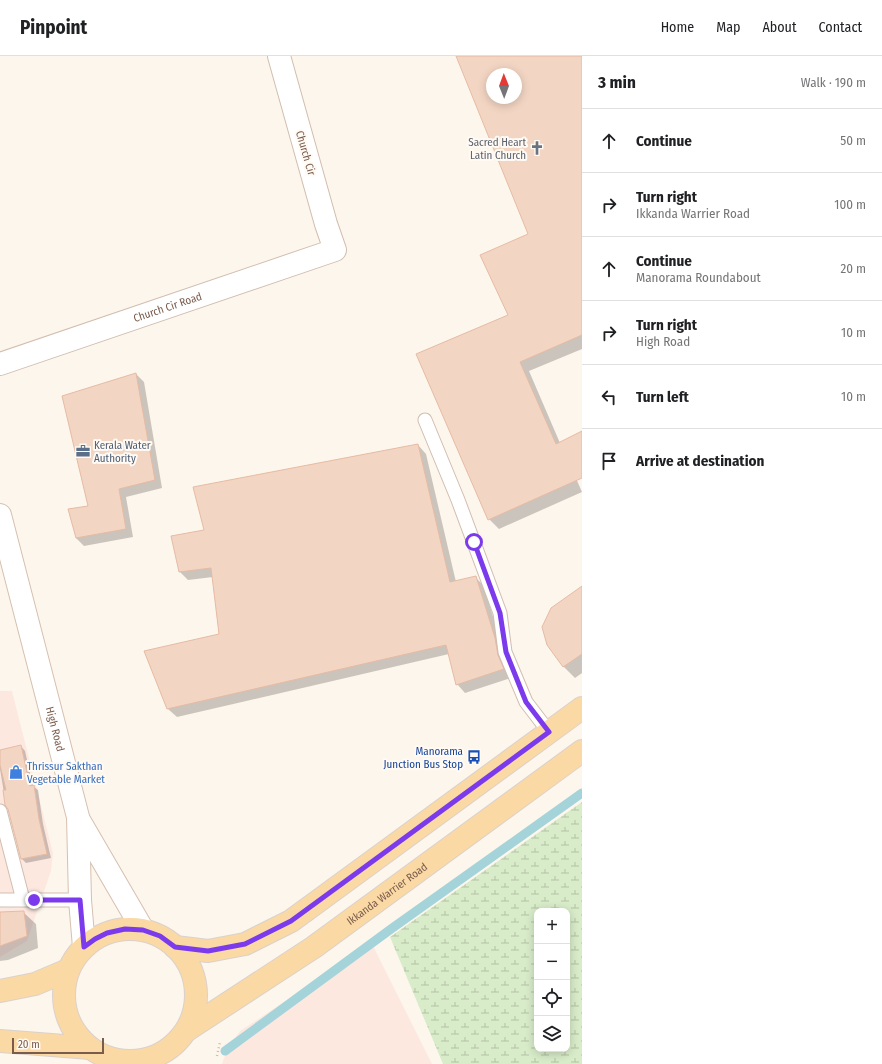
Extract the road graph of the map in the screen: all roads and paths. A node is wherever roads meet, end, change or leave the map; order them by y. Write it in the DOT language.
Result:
graph roads {
  1 [pos="279,56"];
  2 [pos="335,250"];
  3 [pos="0,364"];
  4 [pos="425,420"];
  5 [pos="0,515"];
  6 [pos="582,708"];
  7 [pos="549,732"];
  8 [pos="582,750"];
  9 [pos="1,816"];
  10 [pos="78,817"];
  11 [pos="0,900"];
  12 [pos="19,900"];
  13 [pos="80,900"];
  14 [pos="143,930"];
  15 [pos="84,947"];
  16 [pos="175,947"];
  17 [pos="68,970"];
  18 [pos="0,991"];
  19 [pos="187,1030"];
  20 [pos="0,1041"];
  21 [pos="90,1048"];
  22 [pos="160,1060"];
  1 -- 2 [label="main road, Church Cir"];
  2 -- 3 [label="main road, Church Cir Road"];
  4 -- 7 [label="lane"];
  5 -- 10 [label="main road, High Road"];
  6 -- 7 [label="main road"];
  7 -- 16 [label="main road"];
  8 -- 19 [label="main road, Ikkanda Warrier Road"];
  9 -- 12 [label="lane"];
  10 -- 13 [label="main road, High Road"];
  10 -- 14 [label="main road"];
  11 -- 12 [label="lane"];
  12 -- 13 [label="lane"];
  13 -- 15 [label="main road, High Road"];
  14 -- 15 [label="main road"];
  14 -- 16 [label="main road"];
  15 -- 17 [label="main road"];
  16 -- 19 [label="main road"];
  17 -- 18 [label="main road"];
  17 -- 21 [label="main road"];
  19 -- 22 [label="main road"];
  20 -- 21 [label="main road"];
  21 -- 22 [label="main road"];
}
